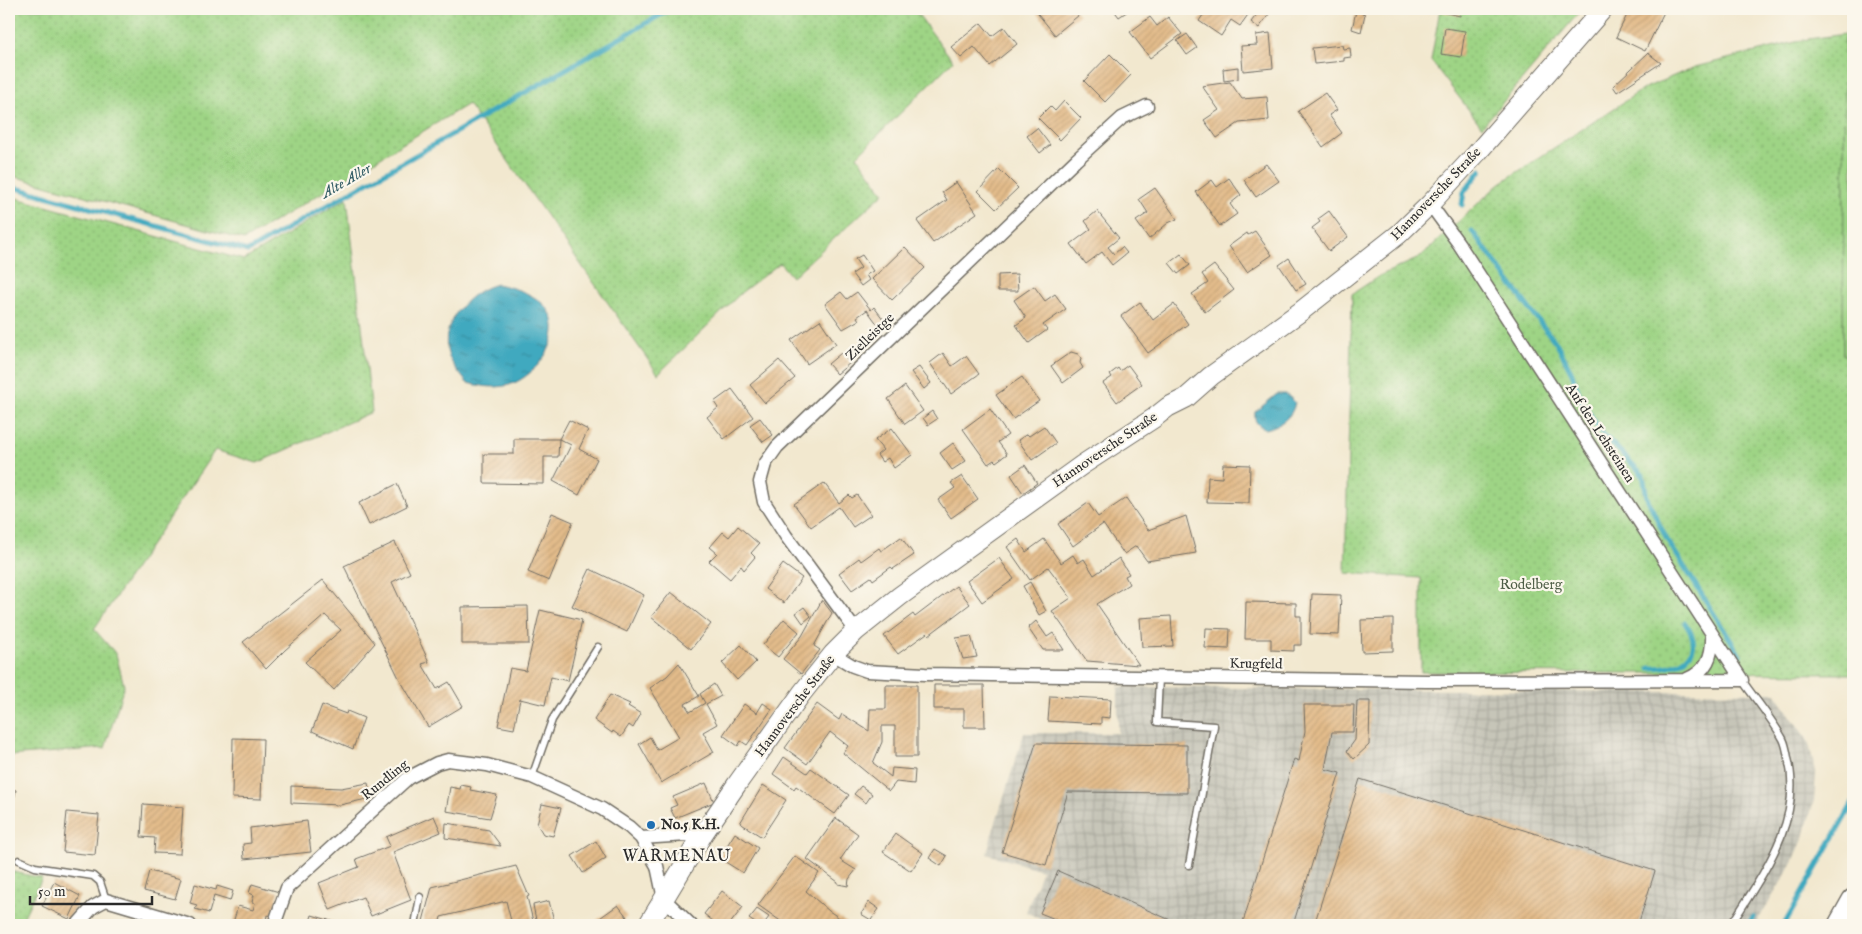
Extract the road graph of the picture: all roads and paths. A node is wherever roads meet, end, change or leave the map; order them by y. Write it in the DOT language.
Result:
graph roads {
  1 [pos="1603,9"];
  2 [pos="1147,106"];
  3 [pos="1430,204"];
  4 [pos="856,631"];
  5 [pos="1712,634"];
  6 [pos="598,647"];
  7 [pos="833,654"];
  8 [pos="1159,677"];
  9 [pos="1742,680"];
  10 [pos="1682,681"];
  11 [pos="532,777"];
  12 [pos="703,834"];
  13 [pos="641,838"];
  14 [pos="19,860"];
  15 [pos="1189,865"];
  16 [pos="420,897"];
  17 [pos="664,899"];
  18 [pos="106,900"];
  19 [pos="1853,900"];
  20 [pos="77,925"];
  21 [pos="190,925"];
  22 [pos="274,925"];
  23 [pos="415,925"];
  24 [pos="648,925"];
  25 [pos="691,925"];
  26 [pos="1731,925"];
  27 [pos="1839,925"];
  1 -- 3 [label="street, Hannoversche Straße"];
  2 -- 4 [label="street, Zielleistge"];
  3 -- 4 [label="street, Hannoversche Straße"];
  3 -- 5 [label="street, Auf den Lehsteinen"];
  4 -- 7 [label="street, Hannoversche Straße"];
  5 -- 9 [label="street, Auf den Lehsteinen"];
  5 -- 10 [label="street"];
  6 -- 11 [label="lane"];
  7 -- 8 [label="street, Krugfeld"];
  7 -- 12 [label="street, Hannoversche Straße"];
  8 -- 10 [label="street, Krugfeld"];
  8 -- 15 [label="lane"];
  9 -- 10 [label="street, Krugfeld"];
  9 -- 26 [label="lane"];
  11 -- 13 [label="street, Rundling"];
  11 -- 22 [label="street, Rundling"];
  12 -- 13 [label="street"];
  12 -- 17 [label="street, Hannoversche Straße"];
  13 -- 17 [label="street, Rundling"];
  14 -- 18 [label="lane"];
  16 -- 23 [label="lane"];
  17 -- 24 [label="street, Hannoversche Straße"];
  17 -- 25 [label="street"];
  18 -- 20 [label="street"];
  18 -- 21 [label="street"];
  19 -- 27 [label="main road"];
}
